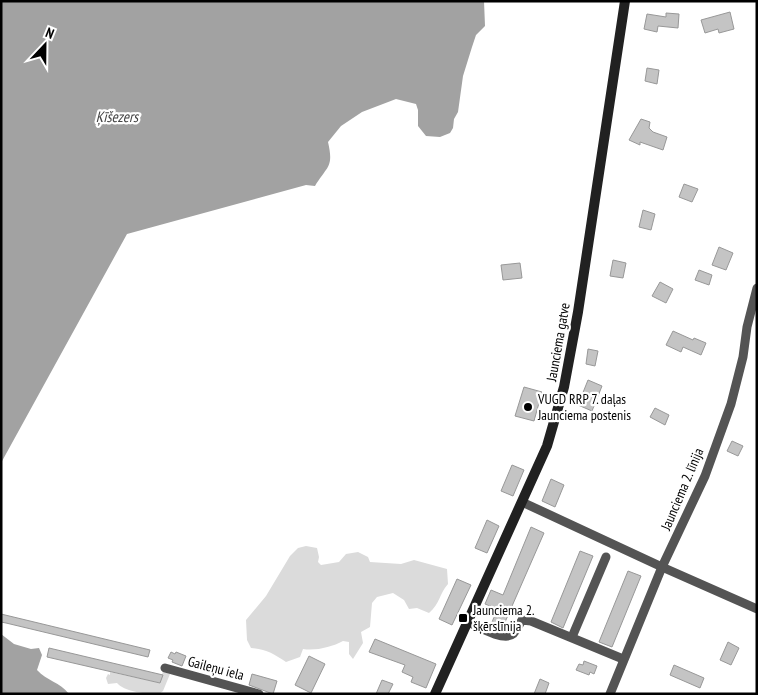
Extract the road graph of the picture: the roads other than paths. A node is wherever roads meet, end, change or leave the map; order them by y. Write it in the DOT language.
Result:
graph roads {
  1 [pos="625,1"];
  2 [pos="757,288"];
  3 [pos="522,502"];
  4 [pos="606,557"];
  5 [pos="662,567"];
  6 [pos="757,609"];
  7 [pos="468,622"];
  8 [pos="572,638"];
  9 [pos="623,659"];
  10 [pos="165,668"];
  11 [pos="259,694"];
  12 [pos="435,694"];
  13 [pos="610,694"];
  1 -- 3 [label="main road, Jaunciema gatve"];
  2 -- 5 [label="street, Jaunciema 2. līnija"];
  3 -- 5 [label="street"];
  3 -- 7 [label="main road, Jaunciema gatve"];
  4 -- 8 [label="street"];
  5 -- 6 [label="street"];
  5 -- 9 [label="street, Jaunciema 2. līnija"];
  7 -- 8 [label="street"];
  7 -- 12 [label="main road, Jaunciema gatve"];
  8 -- 9 [label="street"];
  9 -- 13 [label="street, Jaunciema 2. līnija"];
  10 -- 11 [label="street, Gaileņu iela"];
}
